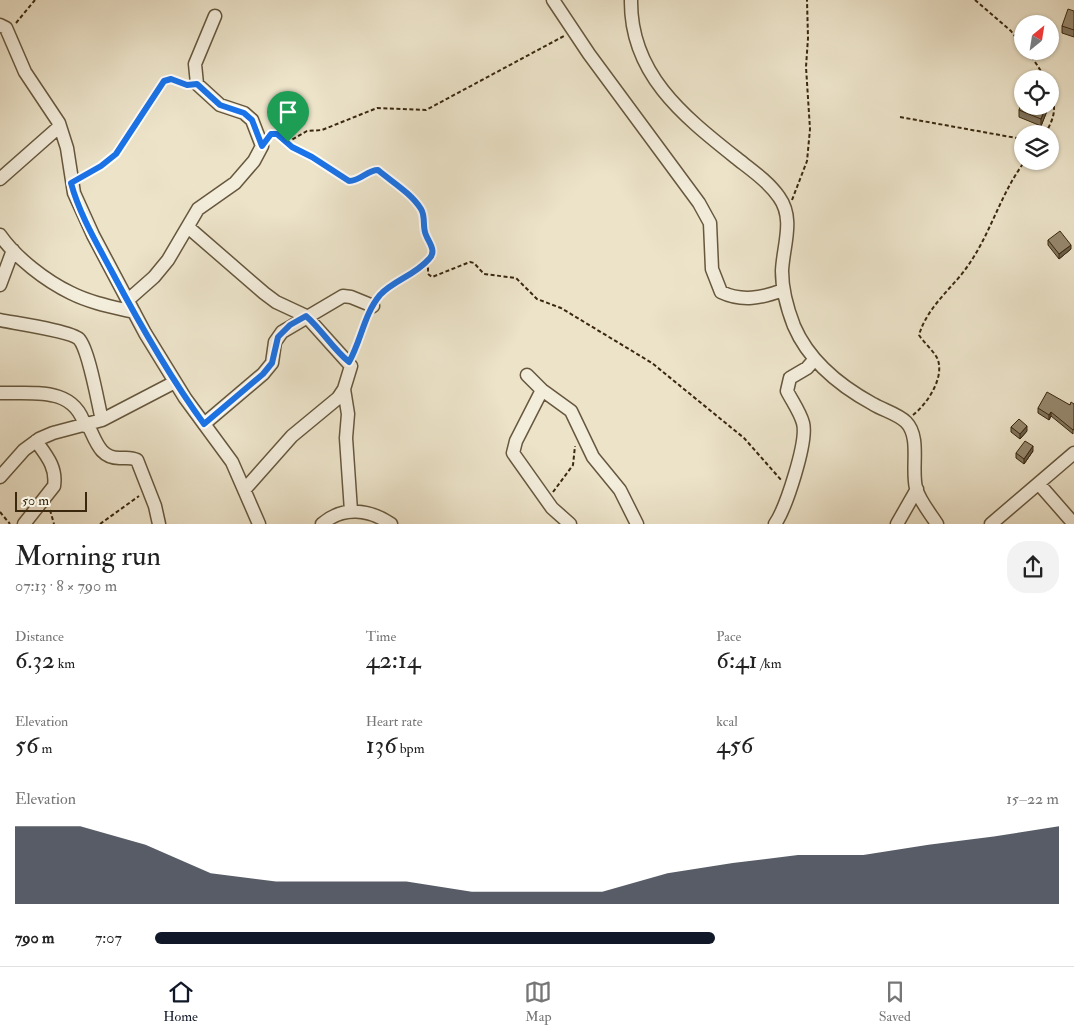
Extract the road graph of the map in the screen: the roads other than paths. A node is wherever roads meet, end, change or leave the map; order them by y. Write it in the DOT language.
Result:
graph roads {
  1 [pos="553,0"];
  2 [pos="631,0"];
  3 [pos="215,16"];
  4 [pos="4,29"];
  5 [pos="60,126"];
  6 [pos="0,178"];
  7 [pos="188,228"];
  8 [pos="0,235"];
  9 [pos="13,250"];
  10 [pos="0,285"];
  11 [pos="783,290"];
  12 [pos="128,300"];
  13 [pos="373,306"];
  14 [pos="134,312"];
  15 [pos="306,316"];
  16 [pos="0,320"];
  17 [pos="814,360"];
  18 [pos="527,375"];
  19 [pos="176,382"];
  20 [pos="344,389"];
  21 [pos="542,390"];
  22 [pos="0,393"];
  23 [pos="102,420"];
  24 [pos="204,424"];
  25 [pos="86,426"];
  26 [pos="36,441"];
  27 [pos="1074,453"];
  28 [pos="0,477"];
  29 [pos="1039,484"];
  30 [pos="245,489"];
  31 [pos="917,489"];
  32 [pos="352,511"];
  33 [pos="24,524"];
  34 [pos="159,524"];
  35 [pos="259,524"];
  36 [pos="322,524"];
  37 [pos="391,524"];
  38 [pos="570,524"];
  39 [pos="637,524"];
  40 [pos="775,524"];
  41 [pos="897,524"];
  42 [pos="937,524"];
  43 [pos="991,524"];
  44 [pos="1074,524"];
  1 -- 11 [label="street"];
  2 -- 11 [label="street"];
  3 -- 7 [label="street"];
  4 -- 5 [label="street"];
  5 -- 6 [label="street"];
  5 -- 12 [label="street"];
  7 -- 12 [label="street"];
  7 -- 15 [label="street"];
  8 -- 9 [label="street"];
  9 -- 10 [label="street"];
  9 -- 14 [label="street"];
  11 -- 17 [label="street"];
  12 -- 14 [label="street"];
  13 -- 15 [label="street"];
  14 -- 19 [label="street"];
  15 -- 20 [label="street"];
  15 -- 24 [label="street"];
  16 -- 23 [label="street"];
  17 -- 31 [label="street"];
  17 -- 40 [label="street"];
  18 -- 21 [label="street"];
  19 -- 23 [label="street"];
  19 -- 24 [label="street"];
  20 -- 30 [label="street"];
  20 -- 32 [label="street"];
  21 -- 38 [label="street"];
  21 -- 39 [label="street"];
  22 -- 25 [label="street"];
  23 -- 25 [label="street"];
  24 -- 30 [label="street"];
  25 -- 26 [label="street"];
  25 -- 34 [label="street"];
  26 -- 28 [label="street"];
  26 -- 33 [label="street"];
  27 -- 29 [label="street"];
  29 -- 43 [label="street"];
  29 -- 44 [label="street"];
  30 -- 35 [label="street"];
  31 -- 41 [label="street"];
  31 -- 42 [label="street"];
  32 -- 36 [label="street"];
  32 -- 37 [label="street"];
}
